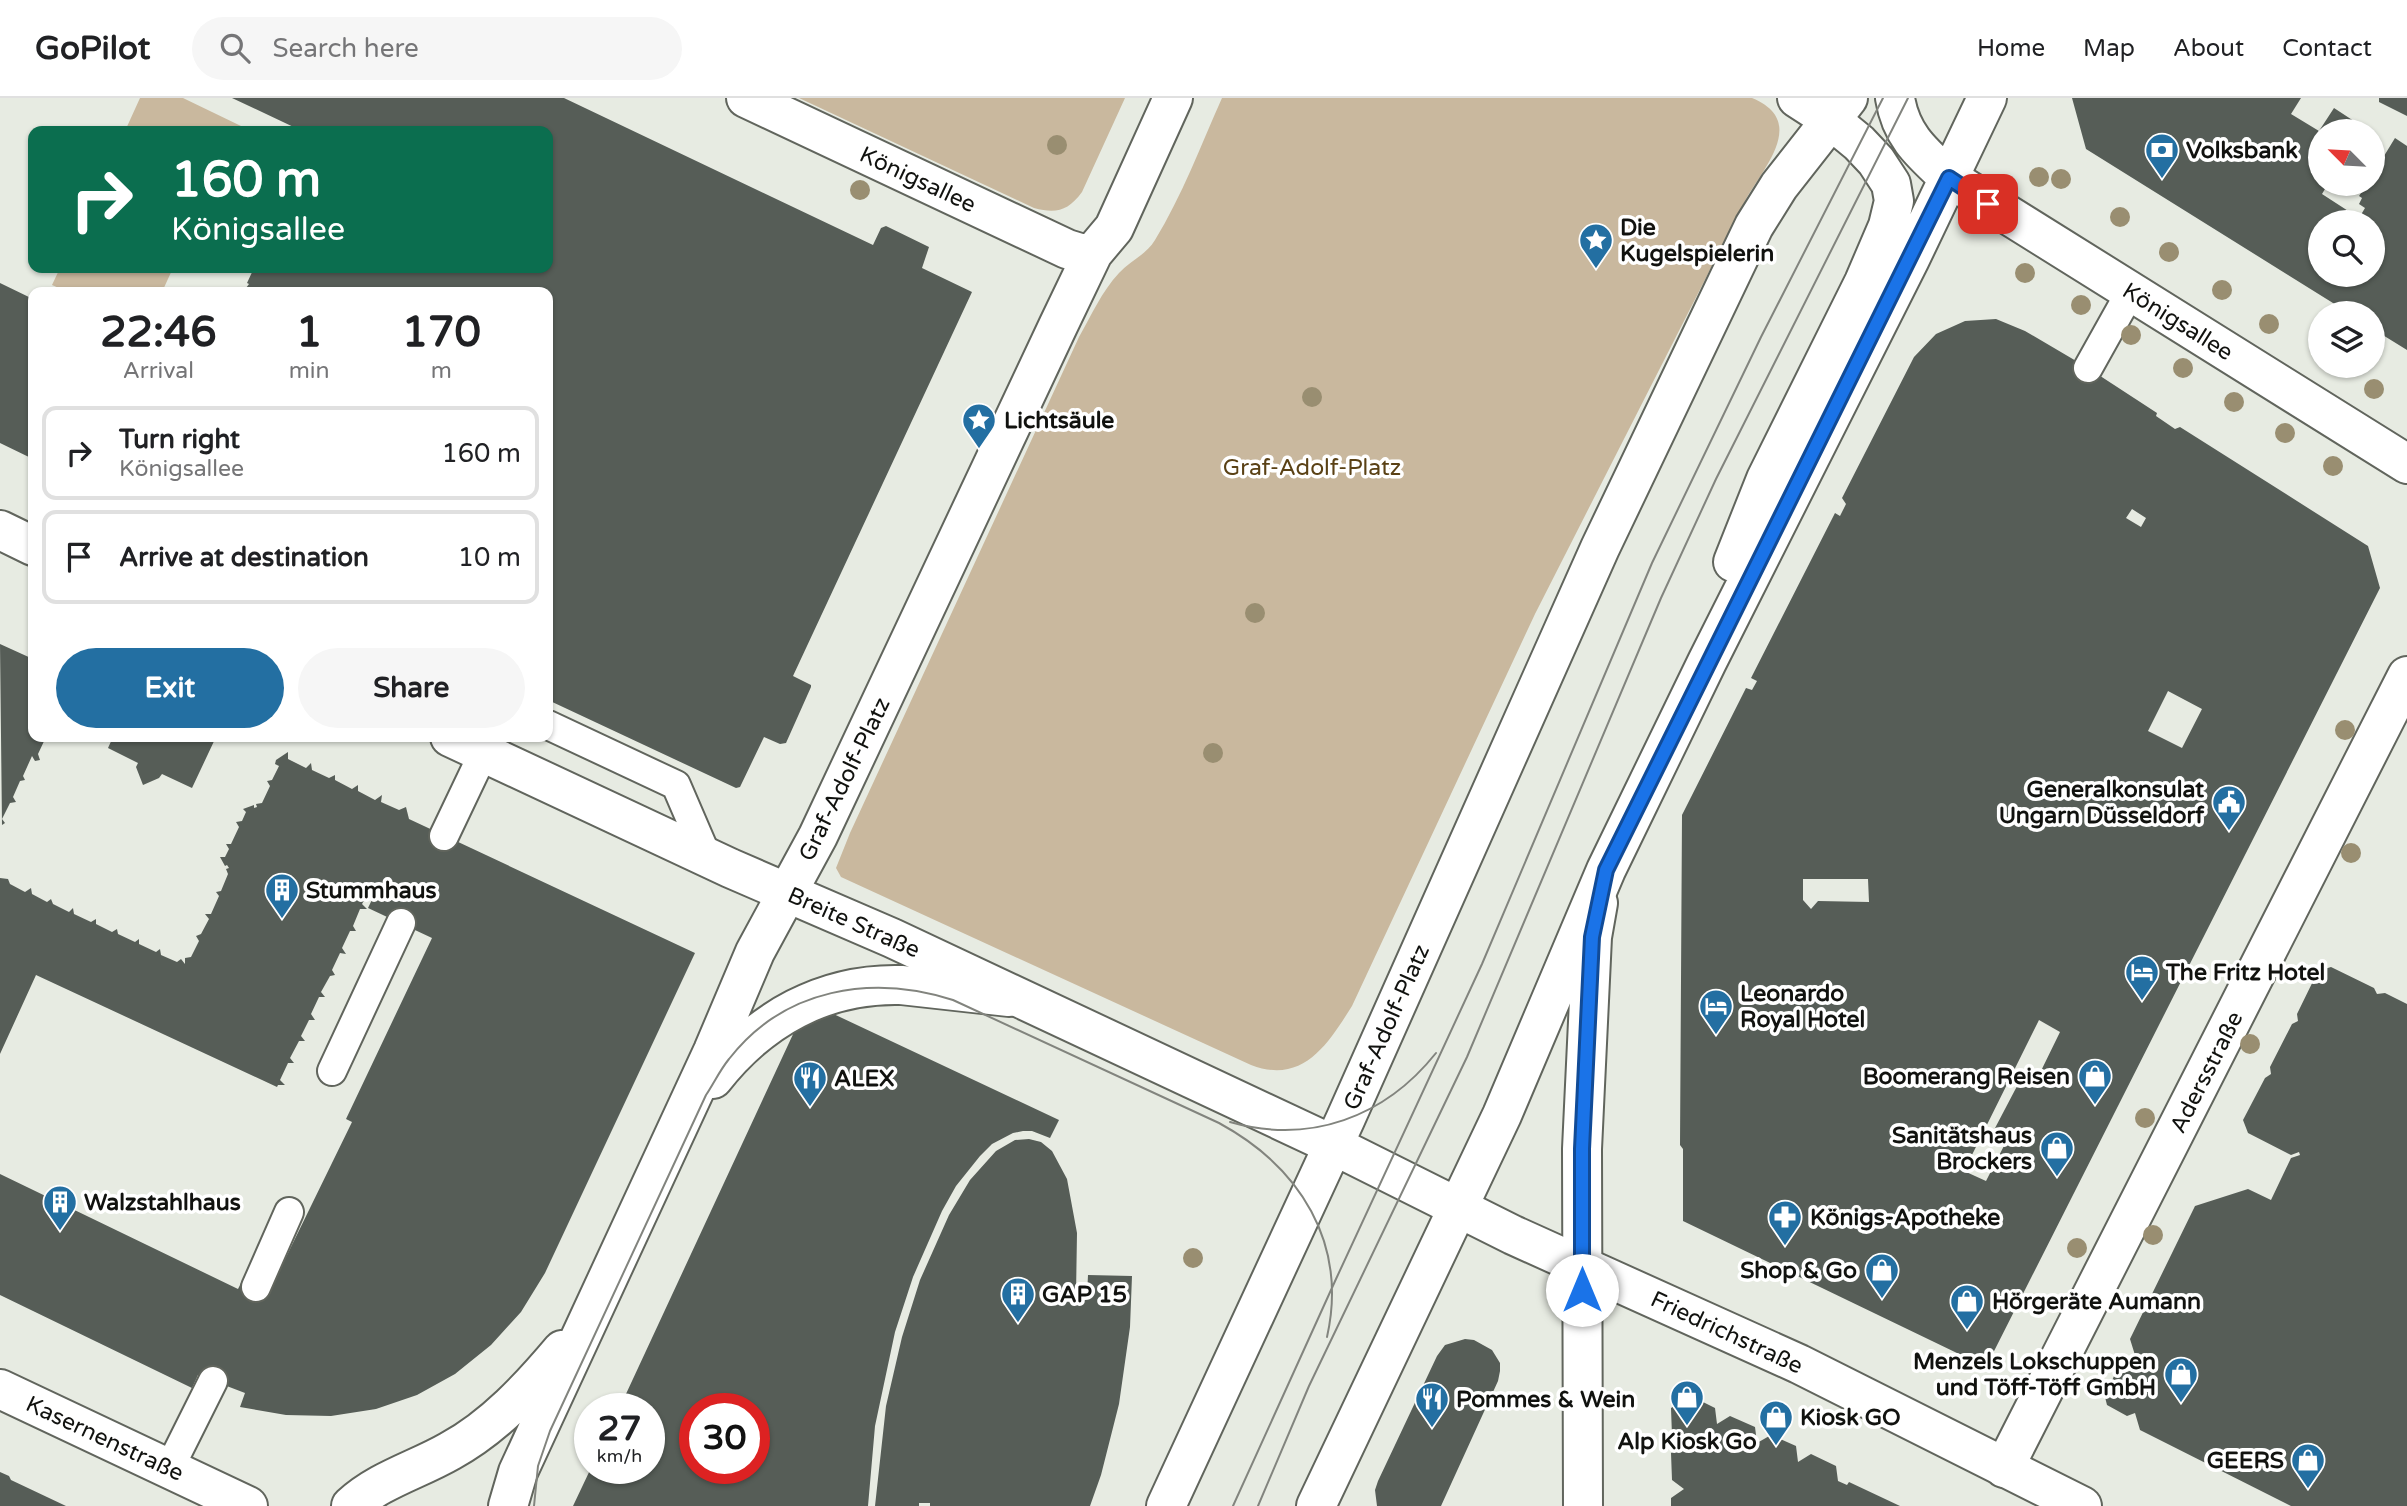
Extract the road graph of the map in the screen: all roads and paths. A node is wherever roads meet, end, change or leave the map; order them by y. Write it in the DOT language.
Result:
graph roads {
  1 [pos="746,98"];
  2 [pos="1173,98"];
  3 [pos="1797,98"];
  4 [pos="1895,98"];
  5 [pos="1987,98"];
  6 [pos="1840,109"];
  7 [pos="1949,178"];
  8 [pos="1093,253"];
  9 [pos="2131,291"];
  10 [pos="2088,368"];
  11 [pos="2407,464"];
  12 [pos="0,530"];
  13 [pos="28,544"];
  14 [pos="1707,663"];
  15 [pos="2407,676"];
  16 [pos="553,727"];
  17 [pos="461,742"];
  18 [pos="484,752"];
  19 [pos="444,836"];
  20 [pos="707,857"];
  21 [pos="1606,870"];
  22 [pos="786,892"];
  23 [pos="401,923"];
  24 [pos="1019,998"];
  25 [pos="332,1071"];
  26 [pos="1256,1110"];
  27 [pos="679,1122"];
  28 [pos="1333,1145"];
  29 [pos="1456,1208"];
  30 [pos="289,1212"];
  31 [pos="1582,1267"];
  32 [pos="256,1287"];
  33 [pos="600,1294"];
  34 [pos="213,1381"];
  35 [pos="0,1389"];
  36 [pos="2004,1468"];
  37 [pos="169,1469"];
  38 [pos="1581,1499"];
  39 [pos="248,1506"];
  40 [pos="351,1506"];
  41 [pos="508,1506"];
  42 [pos="1166,1506"];
  43 [pos="1316,1506"];
  44 [pos="2082,1506"];
  1 -- 8 [label="main road, Königsallee"];
  2 -- 8 [label="main road, Graf-Adolf-Platz"];
  3 -- 6 [label="main road"];
  4 -- 7 [label="main road, Königsallee"];
  5 -- 7 [label="main road"];
  6 -- 14 [label="main road"];
  6 -- 28 [label="main road, Graf-Adolf-Platz"];
  7 -- 9 [label="main road, Königsallee"];
  7 -- 14 [label="main road"];
  8 -- 22 [label="main road, Graf-Adolf-Platz"];
  9 -- 10 [label="lane"];
  9 -- 11 [label="main road, Königsallee"];
  12 -- 13 [label="main road"];
  14 -- 21 [label="main road"];
  15 -- 36 [label="main road, Adersstraße"];
  16 -- 20 [label="lane"];
  17 -- 18 [label="main road, Breite Straße"];
  18 -- 19 [label="lane"];
  18 -- 20 [label="main road, Breite Straße"];
  20 -- 22 [label="main road, Breite Straße"];
  21 -- 29 [label="main road"];
  21 -- 31 [label="main road"];
  22 -- 24 [label="main road, Breite Straße"];
  22 -- 27 [label="main road, Graf-Adolf-Platz"];
  23 -- 25 [label="lane"];
  24 -- 26 [label="main road, Breite Straße"];
  24 -- 27 [label="main road"];
  26 -- 28 [label="main road, Friedrichstraße"];
  27 -- 33 [label="main road"];
  28 -- 29 [label="main road, Friedrichstraße"];
  28 -- 42 [label="main road, Graf-Adolf-Platz"];
  29 -- 31 [label="main road, Friedrichstraße"];
  29 -- 43 [label="main road"];
  30 -- 32 [label="lane"];
  31 -- 36 [label="main road, Friedrichstraße"];
  31 -- 38 [label="main road"];
  33 -- 40 [label="main road"];
  33 -- 41 [label="main road"];
  34 -- 37 [label="lane"];
  35 -- 37 [label="main road, Kasernenstraße"];
  36 -- 44 [label="main road, Friedrichstraße"];
  37 -- 39 [label="main road, Kasernenstraße"];
}
